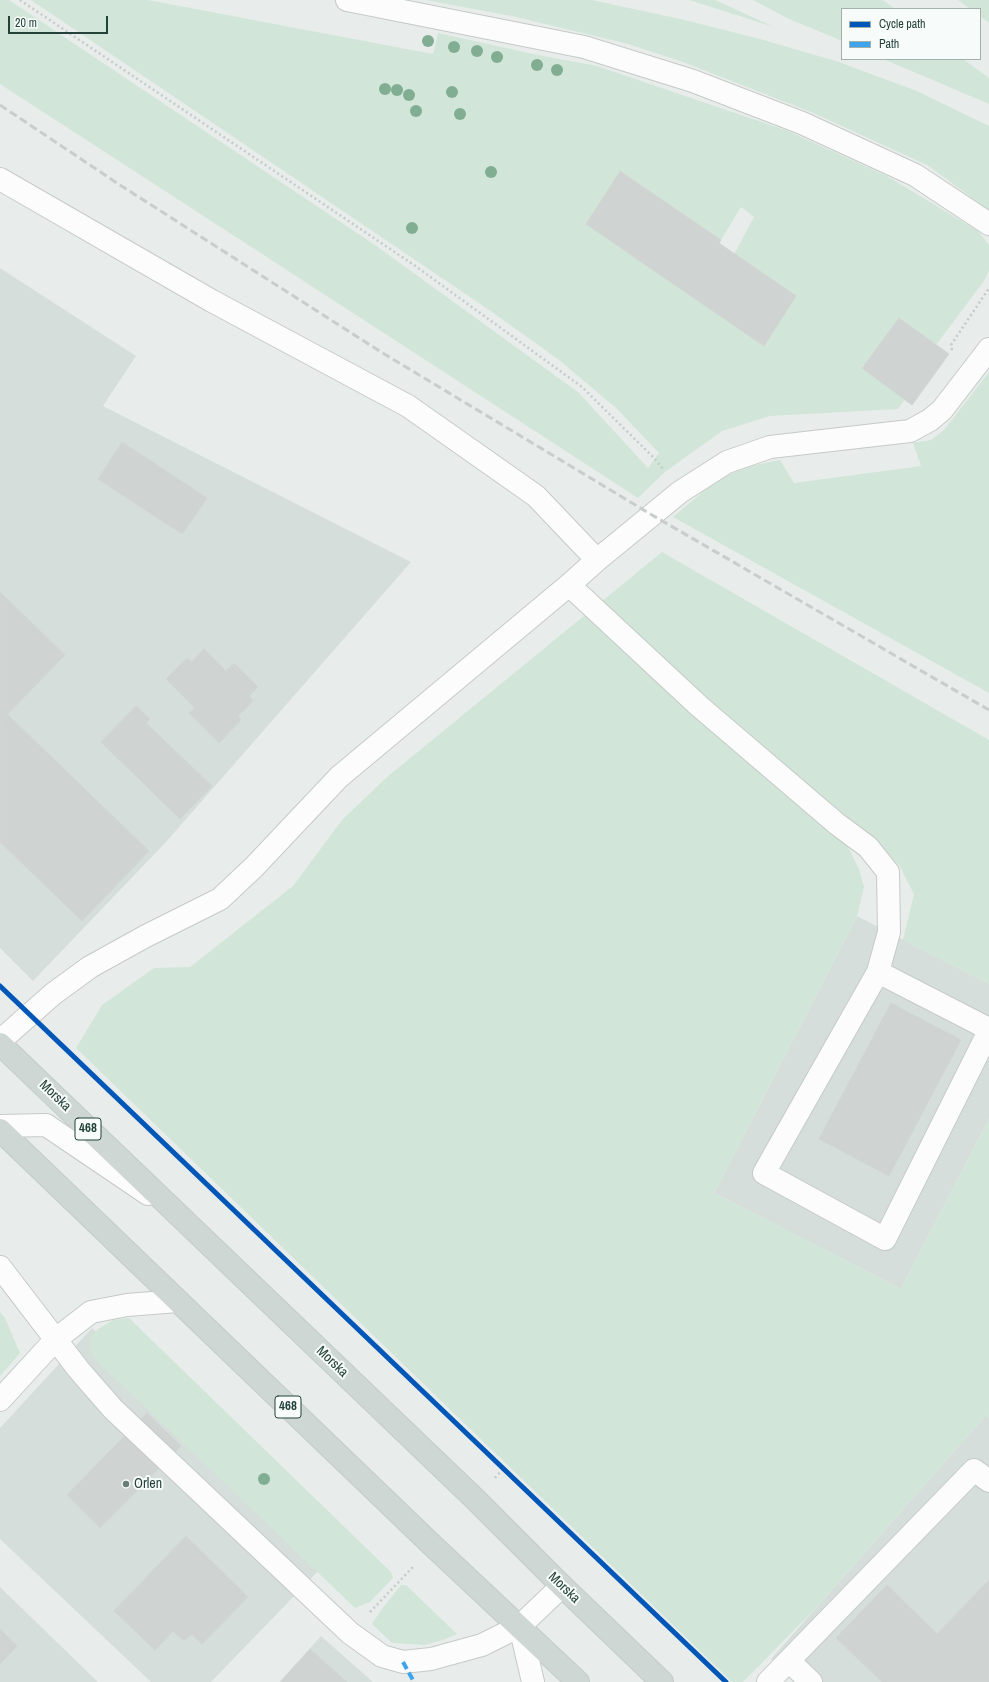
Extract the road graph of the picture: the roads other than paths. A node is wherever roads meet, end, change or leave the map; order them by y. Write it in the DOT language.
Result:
graph roads {
  1 [pos="347,0"];
  2 [pos="0,179"];
  3 [pos="989,224"];
  4 [pos="989,349"];
  5 [pos="597,560"];
  6 [pos="569,585"];
  7 [pos="878,972"];
  8 [pos="989,1030"];
  9 [pos="0,1043"];
  10 [pos="0,1126"];
  11 [pos="0,1130"];
  12 [pos="177,1214"];
  13 [pos="0,1267"];
  14 [pos="178,1301"];
  15 [pos="56,1339"];
  16 [pos="0,1400"];
  17 [pos="989,1481"];
  18 [pos="562,1586"];
  19 [pos="520,1626"];
  20 [pos="789,1661"];
  21 [pos="533,1682"];
  22 [pos="578,1682"];
  23 [pos="662,1682"];
  24 [pos="768,1682"];
  25 [pos="811,1682"];
  1 -- 3 [label="lane"];
  2 -- 5 [label="lane"];
  4 -- 5 [label="lane"];
  5 -- 6 [label="lane"];
  6 -- 7 [label="lane"];
  6 -- 9 [label="lane"];
  7 -- 8 [label="lane"];
  7 -- 8 [label="lane"];
  9 -- 12 [label="main road, Morska / 468"];
  10 -- 12 [label="lane"];
  11 -- 14 [label="main road, 468"];
  12 -- 18 [label="main road, Morska / 468"];
  13 -- 15 [label="lane"];
  14 -- 15 [label="lane"];
  14 -- 19 [label="main road, 468"];
  15 -- 16 [label="lane"];
  15 -- 19 [label="lane"];
  17 -- 20 [label="lane"];
  18 -- 19 [label="lane"];
  18 -- 23 [label="main road, Morska / 468"];
  19 -- 21 [label="lane"];
  19 -- 22 [label="main road, 468"];
  20 -- 24 [label="lane"];
  20 -- 25 [label="lane"];
}
